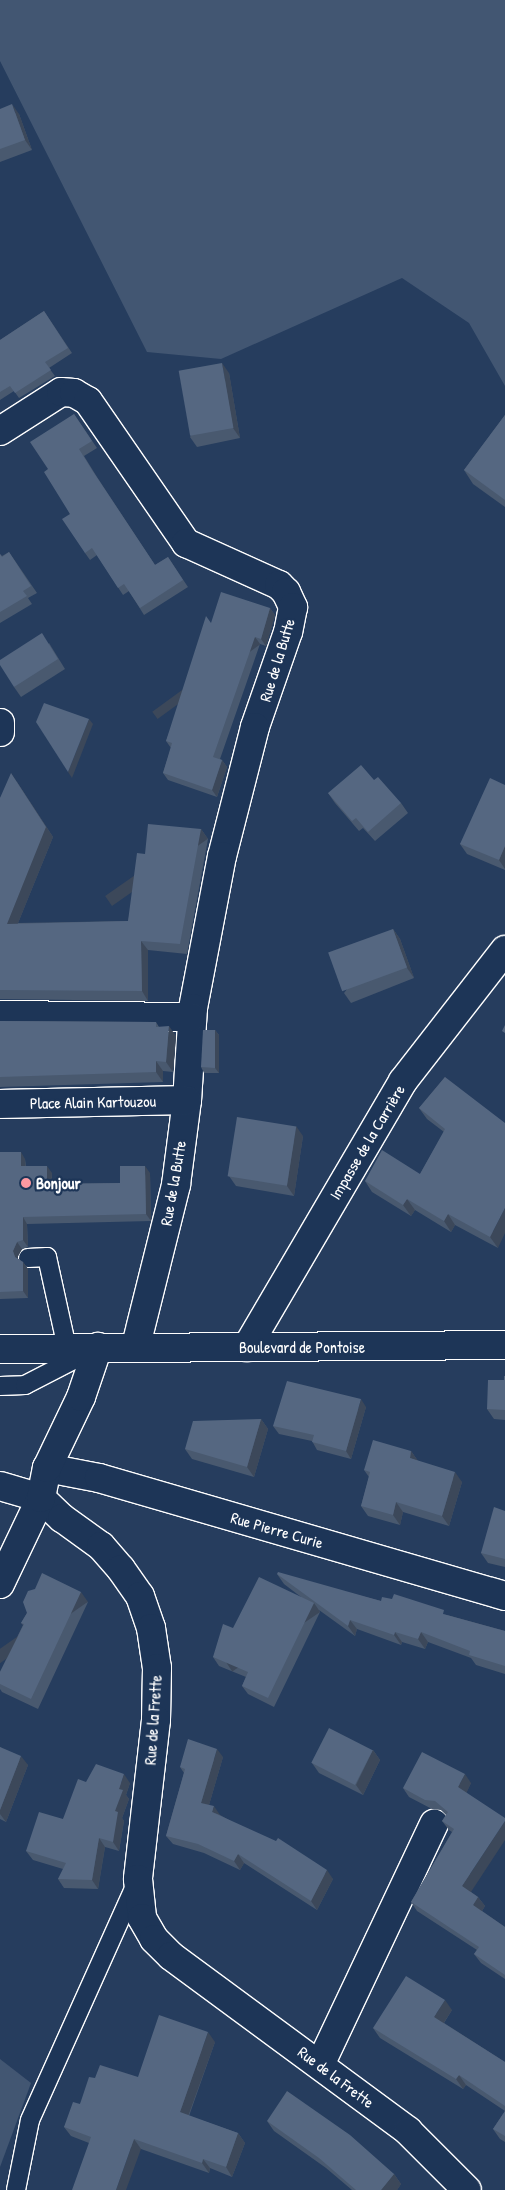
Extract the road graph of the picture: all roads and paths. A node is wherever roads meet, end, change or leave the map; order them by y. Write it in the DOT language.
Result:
graph roads {
  1 [pos="0,431"];
  2 [pos="0,723"];
  3 [pos="0,732"];
  4 [pos="505,950"];
  5 [pos="0,1015"];
  6 [pos="192,1017"];
  7 [pos="187,1100"];
  8 [pos="0,1104"];
  9 [pos="28,1258"];
  10 [pos="505,1345"];
  11 [pos="136,1346"];
  12 [pos="98,1347"];
  13 [pos="247,1347"];
  14 [pos="67,1348"];
  15 [pos="0,1349"];
  16 [pos="0,1386"];
  17 [pos="47,1468"];
  18 [pos="0,1486"];
  19 [pos="41,1498"];
  20 [pos="0,1584"];
  21 [pos="505,1596"];
  22 [pos="434,1824"];
  23 [pos="138,1879"];
  24 [pos="320,2064"];
  25 [pos="463,2189"];
  26 [pos="16,2190"];
  1 -- 6 [label="street, Rue de la Butte"];
  2 -- 3 [label="street"];
  4 -- 13 [label="street, Impasse de la Carrière"];
  5 -- 6 [label="street"];
  6 -- 7 [label="street, Rue de la Butte"];
  7 -- 8 [label="street, Place Alain Kartouzou"];
  7 -- 11 [label="street, Rue de la Butte"];
  9 -- 14 [label="lane"];
  10 -- 13 [label="street, Boulevard de Pontoise"];
  11 -- 12 [label="street, Boulevard de Pontoise"];
  11 -- 13 [label="street, Boulevard de Pontoise"];
  12 -- 14 [label="street, Boulevard de Pontoise"];
  12 -- 16 [label="lane, Boulevard de Pontoise"];
  12 -- 17 [label="street"];
  14 -- 15 [label="street, Boulevard de Pontoise"];
  17 -- 19 [label="street"];
  17 -- 21 [label="street, Rue Pierre Curie"];
  18 -- 19 [label="street, Rue de la Frette"];
  19 -- 20 [label="street"];
  19 -- 23 [label="street, Rue de la Frette"];
  22 -- 24 [label="street"];
  23 -- 24 [label="street, Rue de la Frette"];
  23 -- 26 [label="lane, Rue de la Frette"];
  24 -- 25 [label="street, Rue de la Frette"];
}
